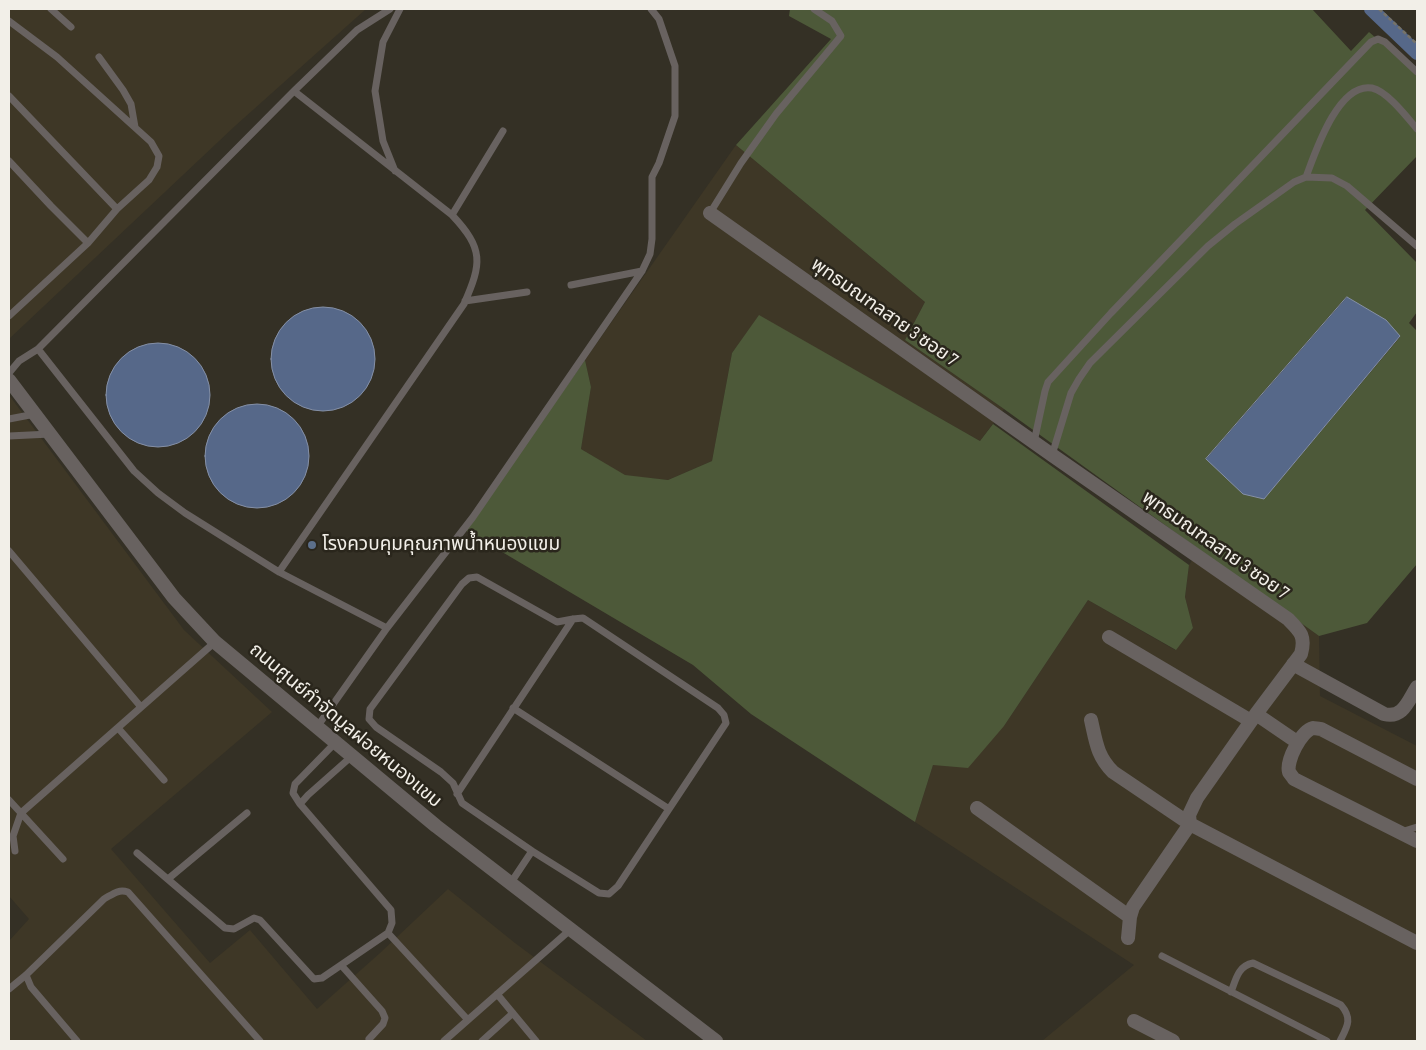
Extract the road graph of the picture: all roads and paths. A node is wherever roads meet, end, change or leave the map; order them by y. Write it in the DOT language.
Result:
graph roads {
  1 [pos="51,9"];
  2 [pos="390,9"];
  3 [pos="400,9"];
  4 [pos="651,9"];
  5 [pos="814,9"];
  6 [pos="1379,9"];
  7 [pos="9,21"];
  8 [pos="71,27"];
  9 [pos="1417,44"];
  10 [pos="100,57"];
  11 [pos="1417,72"];
  12 [pos="294,91"];
  13 [pos="9,96"];
  14 [pos="134,127"];
  15 [pos="1417,129"];
  16 [pos="503,131"];
  17 [pos="9,161"];
  18 [pos="395,171"];
  19 [pos="1306,177"];
  20 [pos="117,209"];
  21 [pos="710,213"];
  22 [pos="452,215"];
  23 [pos="88,243"];
  24 [pos="1417,246"];
  25 [pos="642,271"];
  26 [pos="571,285"];
  27 [pos="528,292"];
  28 [pos="465,301"];
  29 [pos="10,313"];
  30 [pos="38,350"];
  31 [pos="9,374"];
  32 [pos="9,380"];
  33 [pos="35,414"];
  34 [pos="9,418"];
  35 [pos="50,434"];
  36 [pos="9,436"];
  37 [pos="1034,442"];
  38 [pos="1052,455"];
  39 [pos="9,551"];
  40 [pos="279,572"];
  41 [pos="573,619"];
  42 [pos="387,628"];
  43 [pos="1109,637"];
  44 [pos="215,642"];
  45 [pos="1293,664"];
  46 [pos="1417,687"];
  47 [pos="141,707"];
  48 [pos="514,708"];
  49 [pos="1254,717"];
  50 [pos="1091,720"];
  51 [pos="318,727"];
  52 [pos="118,728"];
  53 [pos="336,742"];
  54 [pos="1298,742"];
  55 [pos="352,756"];
  56 [pos="1417,778"];
  57 [pos="164,780"];
  58 [pos="457,794"];
  59 [pos="9,800"];
  60 [pos="300,804"];
  61 [pos="977,808"];
  62 [pos="669,809"];
  63 [pos="21,813"];
  64 [pos="247,813"];
  65 [pos="1190,824"];
  66 [pos="1417,826"];
  67 [pos="1401,832"];
  68 [pos="1417,841"];
  69 [pos="15,851"];
  70 [pos="532,851"];
  71 [pos="137,853"];
  72 [pos="63,859"];
  73 [pos="168,879"];
  74 [pos="510,884"];
  75 [pos="1130,917"];
  76 [pos="570,930"];
  77 [pos="388,932"];
  78 [pos="1128,938"];
  79 [pos="1417,943"];
  80 [pos="1162,956"];
  81 [pos="341,966"];
  82 [pos="26,975"];
  83 [pos="9,989"];
  84 [pos="1231,992"];
  85 [pos="497,994"];
  86 [pos="513,1013"];
  87 [pos="468,1020"];
  88 [pos="1134,1021"];
  89 [pos="369,1039"];
  90 [pos="77,1041"];
  91 [pos="260,1041"];
  92 [pos="444,1041"];
  93 [pos="482,1041"];
  94 [pos="536,1041"];
  95 [pos="716,1041"];
  96 [pos="1173,1041"];
  97 [pos="1327,1041"];
  98 [pos="1340,1041"];
  1 -- 8 [label="lane"];
  2 -- 12 [label="lane"];
  3 -- 18 [label="lane"];
  4 -- 25 [label="lane"];
  5 -- 21 [label="lane"];
  6 -- 9 [label="path"];
  7 -- 14 [label="lane"];
  10 -- 14 [label="lane"];
  11 -- 37 [label="lane"];
  12 -- 18 [label="lane"];
  12 -- 30 [label="lane"];
  13 -- 20 [label="lane"];
  14 -- 20 [label="lane"];
  15 -- 19 [label="lane"];
  16 -- 22 [label="lane"];
  17 -- 23 [label="lane"];
  18 -- 22 [label="lane"];
  19 -- 24 [label="lane"];
  19 -- 38 [label="lane"];
  20 -- 23 [label="lane"];
  21 -- 37 [label="street, พุทธมณฑลสาย 3 ซอย 7"];
  22 -- 28 [label="lane"];
  23 -- 29 [label="lane"];
  25 -- 26 [label="lane"];
  25 -- 42 [label="lane"];
  27 -- 28 [label="lane"];
  28 -- 40 [label="lane"];
  30 -- 31 [label="lane"];
  30 -- 40 [label="lane"];
  32 -- 33 [label="street, ถนนศูนย์กำจัดมูลฝอยหนองแขม"];
  33 -- 34 [label="lane"];
  33 -- 35 [label="street, ถนนศูนย์กำจัดมูลฝอยหนองแขม"];
  35 -- 36 [label="lane"];
  35 -- 44 [label="street, ถนนศูนย์กำจัดมูลฝอยหนองแขม"];
  37 -- 38 [label="street, พุทธมณฑลสาย 3 ซอย 7"];
  38 -- 45 [label="street, พุทธมณฑลสาย 3 ซอย 7"];
  39 -- 47 [label="lane"];
  40 -- 42 [label="lane"];
  41 -- 48 [label="lane"];
  41 -- 58 [label="lane"];
  41 -- 62 [label="lane"];
  42 -- 51 [label="lane"];
  43 -- 49 [label="street"];
  44 -- 47 [label="lane"];
  44 -- 51 [label="street, ถนนศูนย์กำจัดมูลฝอยหนองแขม"];
  45 -- 46 [label="street"];
  45 -- 49 [label="street, พุทธมณฑลสาย 3 ซอย 7"];
  47 -- 52 [label="lane"];
  48 -- 58 [label="lane"];
  48 -- 62 [label="lane"];
  49 -- 54 [label="street"];
  49 -- 65 [label="street, พุทธมณฑลสาย 3 ซอย 7"];
  50 -- 65 [label="street"];
  51 -- 53 [label="street, ถนนศูนย์กำจัดมูลฝอยหนองแขม"];
  52 -- 57 [label="lane"];
  52 -- 63 [label="lane"];
  53 -- 55 [label="street, ถนนศูนย์กำจัดมูลฝอยหนองแขม"];
  53 -- 60 [label="lane"];
  54 -- 56 [label="street"];
  54 -- 67 [label="street"];
  55 -- 60 [label="lane"];
  55 -- 74 [label="street, ถนนศูนย์กำจัดมูลฝอยหนองแขม"];
  58 -- 70 [label="lane"];
  59 -- 63 [label="lane"];
  60 -- 77 [label="lane"];
  61 -- 75 [label="street"];
  62 -- 70 [label="lane"];
  63 -- 69 [label="lane"];
  63 -- 72 [label="lane"];
  64 -- 73 [label="lane"];
  65 -- 75 [label="street"];
  65 -- 79 [label="street"];
  66 -- 67 [label="lane"];
  67 -- 68 [label="street"];
  70 -- 74 [label="lane"];
  71 -- 73 [label="lane"];
  73 -- 81 [label="lane"];
  74 -- 76 [label="street, ถนนศูนย์กำจัดมูลฝอยหนองแขม"];
  75 -- 78 [label="street"];
  76 -- 85 [label="lane"];
  76 -- 95 [label="street, ถนนศูนย์กำจัดมูลฝอยหนองแขม"];
  77 -- 81 [label="lane"];
  77 -- 87 [label="lane"];
  80 -- 84 [label="lane"];
  81 -- 89 [label="lane"];
  82 -- 83 [label="lane"];
  82 -- 90 [label="lane"];
  82 -- 91 [label="lane"];
  84 -- 97 [label="lane"];
  84 -- 98 [label="lane"];
  85 -- 86 [label="lane"];
  85 -- 87 [label="lane"];
  86 -- 93 [label="lane"];
  86 -- 94 [label="lane"];
  87 -- 92 [label="lane"];
  88 -- 96 [label="street"];
}
